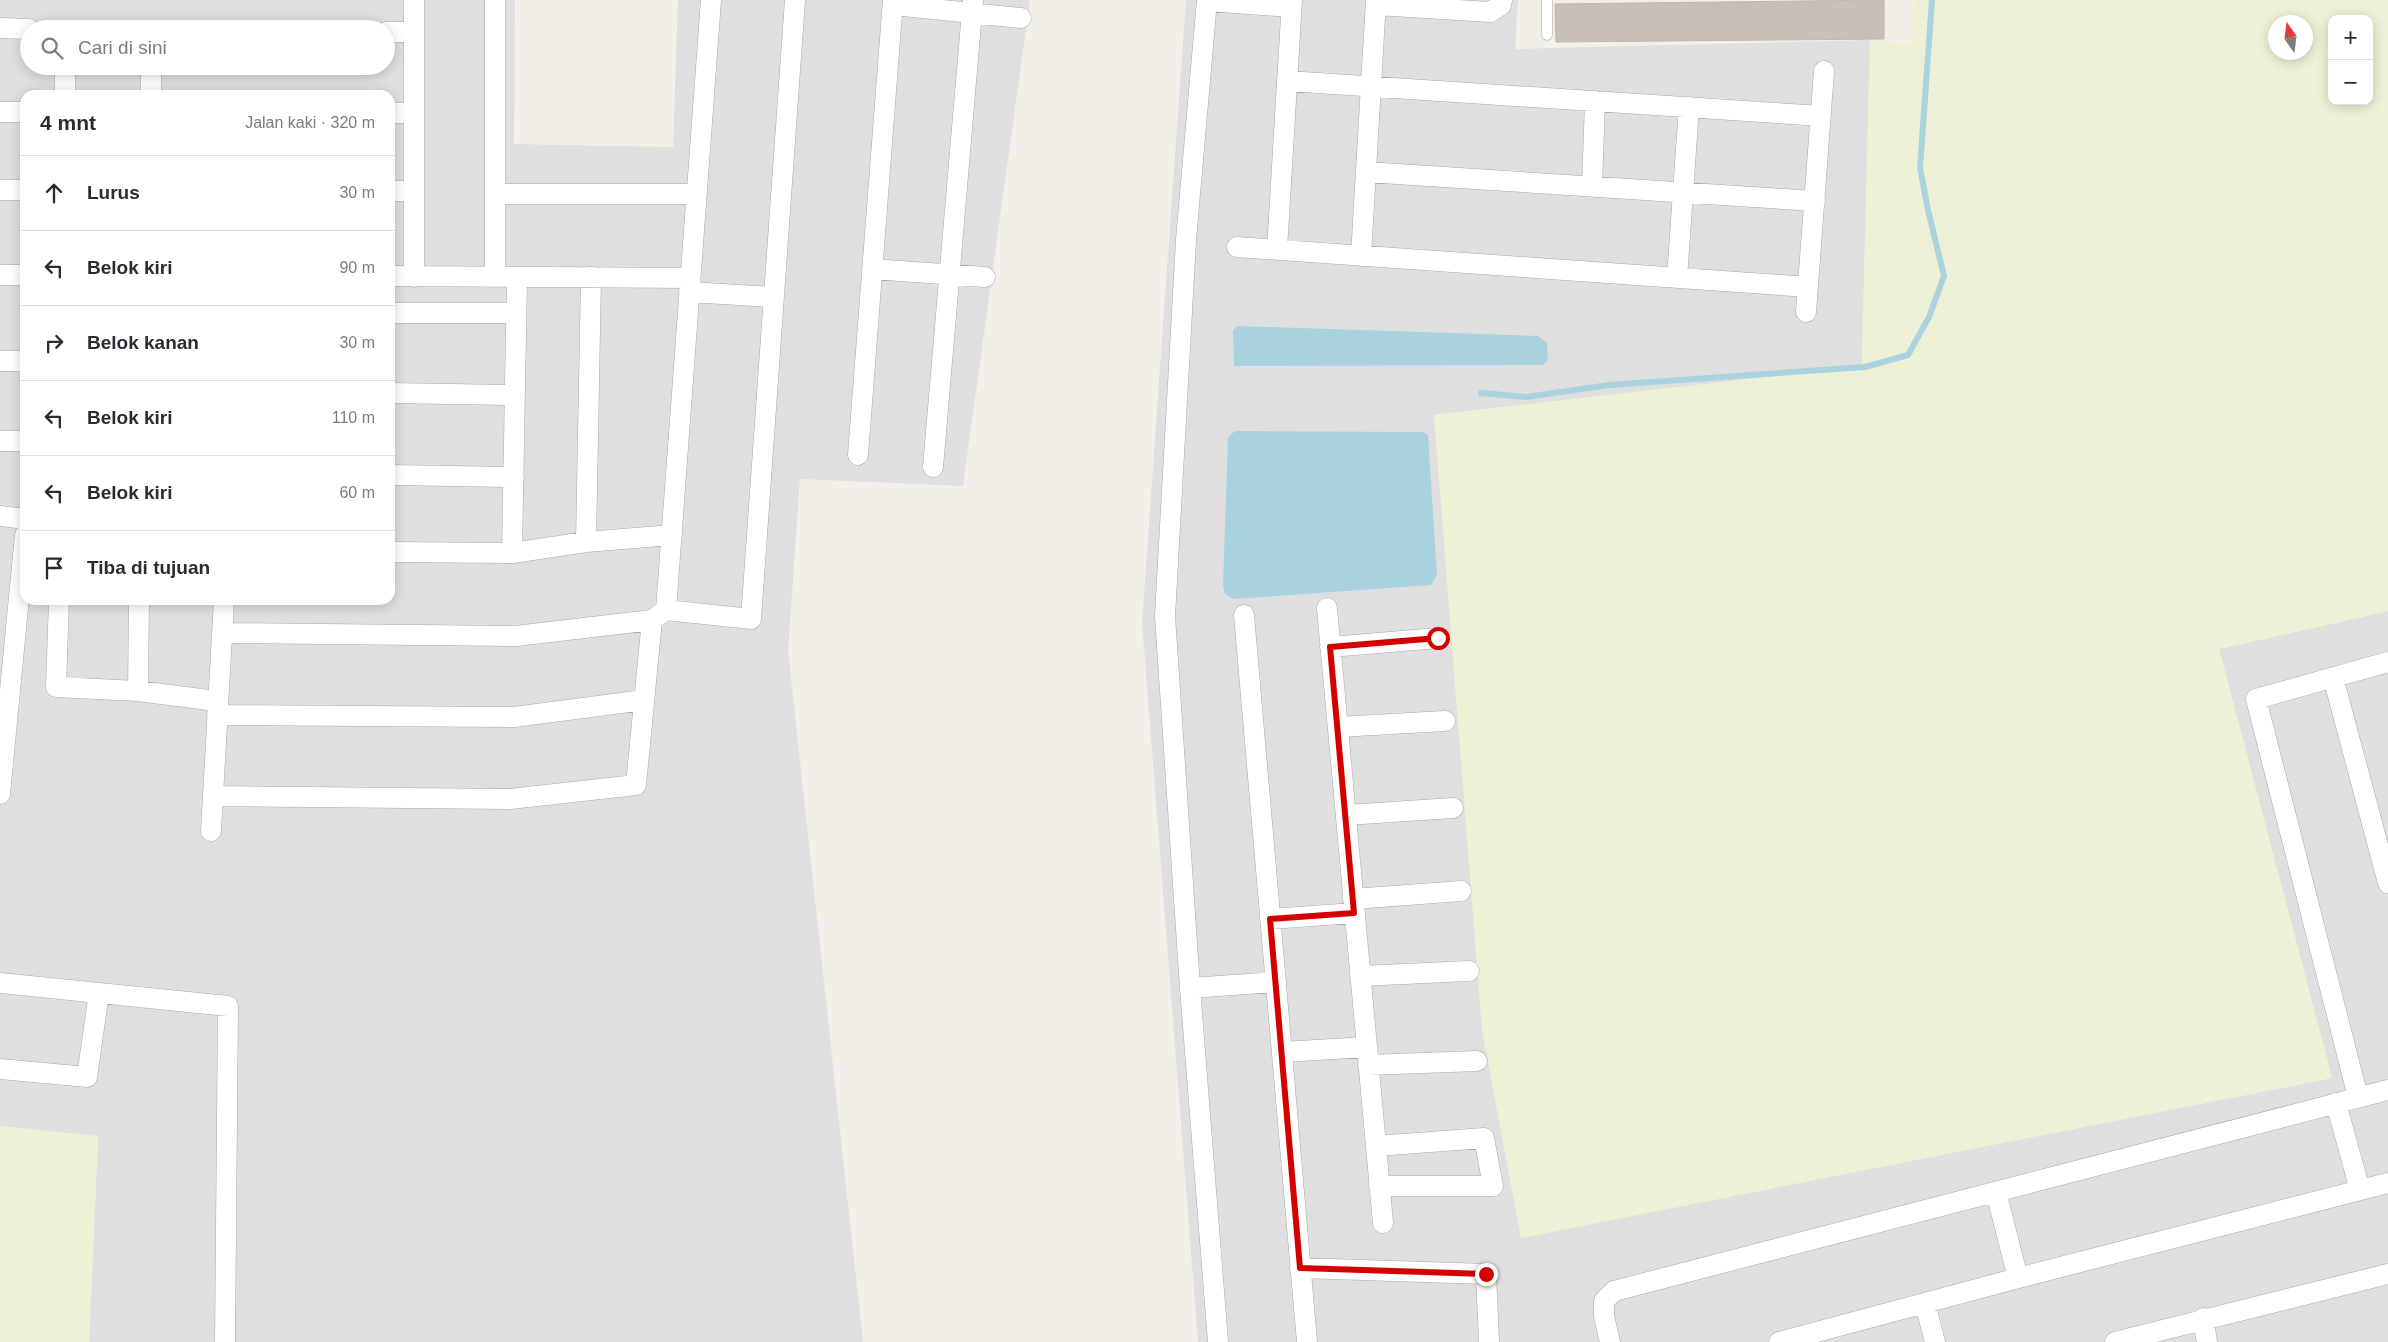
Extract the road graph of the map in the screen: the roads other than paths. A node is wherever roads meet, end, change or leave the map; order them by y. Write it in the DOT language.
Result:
graph roads {
  1 [pos="414,0"];
  2 [pos="495,0"];
  3 [pos="711,0"];
  4 [pos="795,0"];
  5 [pos="1502,0"];
  6 [pos="1547,0"];
  7 [pos="1207,1"];
  8 [pos="1376,2"];
  9 [pos="893,3"];
  10 [pos="1291,4"];
  11 [pos="973,6"];
  12 [pos="1021,18"];
  13 [pos="0,28"];
  14 [pos="20,29"];
  15 [pos="395,32"];
  16 [pos="414,32"];
  17 [pos="1546,35"];
  18 [pos="1824,71"];
  19 [pos="66,75"];
  20 [pos="151,75"];
  21 [pos="1287,81"];
  22 [pos="1371,86"];
  23 [pos="65,90"];
  24 [pos="151,90"];
  25 [pos="1595,101"];
  26 [pos="1689,107"];
  27 [pos="0,112"];
  28 [pos="20,112"];
  29 [pos="395,113"];
  30 [pos="414,113"];
  31 [pos="1821,116"];
  32 [pos="1366,172"];
  33 [pos="1592,186"];
  34 [pos="0,190"];
  35 [pos="20,190"];
  36 [pos="395,191"];
  37 [pos="414,191"];
  38 [pos="1683,192"];
  39 [pos="495,194"];
  40 [pos="697,194"];
  41 [pos="1815,201"];
  42 [pos="1237,247"];
  43 [pos="1277,250"];
  44 [pos="1360,256"];
  45 [pos="872,269"];
  46 [pos="0,275"];
  47 [pos="20,275"];
  48 [pos="949,275"];
  49 [pos="395,276"];
  50 [pos="414,276"];
  51 [pos="495,277"];
  52 [pos="517,277"];
  53 [pos="591,277"];
  54 [pos="985,277"];
  55 [pos="1676,278"];
  56 [pos="690,285"];
  57 [pos="1808,287"];
  58 [pos="774,296"];
  59 [pos="1806,312"];
  60 [pos="395,313"];
  61 [pos="516,313"];
  62 [pos="0,361"];
  63 [pos="20,361"];
  64 [pos="395,393"];
  65 [pos="515,394"];
  66 [pos="0,441"];
  67 [pos="20,441"];
  68 [pos="858,456"];
  69 [pos="933,467"];
  70 [pos="395,475"];
  71 [pos="514,477"];
  72 [pos="0,516"];
  73 [pos="20,518"];
  74 [pos="672,535"];
  75 [pos="586,542"];
  76 [pos="395,552"];
  77 [pos="512,553"];
  78 [pos="20,578"];
  79 [pos="59,605"];
  80 [pos="139,605"];
  81 [pos="224,605"];
  82 [pos="1327,608"];
  83 [pos="659,615"];
  84 [pos="1244,615"];
  85 [pos="222,633"];
  86 [pos="1438,638"];
  87 [pos="1330,647"];
  88 [pos="2388,662"];
  89 [pos="2333,677"];
  90 [pos="138,691"];
  91 [pos="644,700"];
  92 [pos="217,708"];
  93 [pos="1445,721"];
  94 [pos="3,725"];
  95 [pos="1338,727"];
  96 [pos="0,794"];
  97 [pos="213,796"];
  98 [pos="1454,808"];
  99 [pos="1346,815"];
  100 [pos="211,831"];
  101 [pos="2388,883"];
  102 [pos="1461,890"];
  103 [pos="1354,906"];
  104 [pos="1270,919"];
  105 [pos="1469,971"];
  106 [pos="1360,976"];
  107 [pos="1276,982"];
  108 [pos="0,983"];
  109 [pos="1190,988"];
  110 [pos="99,993"];
  111 [pos="1282,1052"];
  112 [pos="1367,1056"];
  113 [pos="1477,1061"];
  114 [pos="0,1068"];
  115 [pos="2388,1090"];
  116 [pos="2358,1097"];
  117 [pos="2336,1103"];
  118 [pos="1376,1146"];
  119 [pos="2388,1183"];
  120 [pos="1379,1186"];
  121 [pos="2360,1190"];
  122 [pos="1996,1192"];
  123 [pos="1383,1223"];
  124 [pos="1300,1268"];
  125 [pos="2388,1274"];
  126 [pos="2018,1278"];
  127 [pos="1925,1302"];
  128 [pos="2202,1318"];
  129 [pos="224,1342"];
  130 [pos="1218,1342"];
  131 [pos="1307,1342"];
  132 [pos="1489,1342"];
  133 [pos="1610,1342"];
  134 [pos="1779,1342"];
  135 [pos="1935,1342"];
  136 [pos="2115,1342"];
  137 [pos="2207,1342"];
  1 -- 16 [label="street"];
  2 -- 39 [label="street"];
  3 -- 40 [label="street"];
  4 -- 58 [label="street"];
  5 -- 8 [label="street"];
  6 -- 17 [label="lane"];
  7 -- 10 [label="street"];
  7 -- 109 [label="street"];
  8 -- 22 [label="street"];
  9 -- 11 [label="street"];
  9 -- 45 [label="street"];
  10 -- 21 [label="street"];
  11 -- 12 [label="street"];
  11 -- 48 [label="street"];
  13 -- 14 [label="street"];
  15 -- 16 [label="street"];
  16 -- 30 [label="street"];
  18 -- 31 [label="street"];
  19 -- 23 [label="street"];
  20 -- 24 [label="street"];
  21 -- 22 [label="street"];
  21 -- 43 [label="street"];
  22 -- 25 [label="street"];
  22 -- 32 [label="street"];
  25 -- 26 [label="street"];
  25 -- 33 [label="street"];
  26 -- 31 [label="street"];
  26 -- 38 [label="street"];
  27 -- 28 [label="street"];
  29 -- 30 [label="street"];
  30 -- 37 [label="street"];
  31 -- 41 [label="street"];
  32 -- 33 [label="street"];
  32 -- 44 [label="street"];
  33 -- 38 [label="street"];
  34 -- 35 [label="street"];
  36 -- 37 [label="street"];
  37 -- 50 [label="street"];
  38 -- 41 [label="street"];
  38 -- 55 [label="street"];
  39 -- 40 [label="street"];
  39 -- 51 [label="street"];
  40 -- 56 [label="street"];
  41 -- 57 [label="street"];
  42 -- 43 [label="street"];
  43 -- 44 [label="street"];
  44 -- 55 [label="street"];
  45 -- 48 [label="street"];
  45 -- 68 [label="street"];
  46 -- 47 [label="street"];
  48 -- 54 [label="street"];
  48 -- 69 [label="street"];
  49 -- 50 [label="street"];
  50 -- 51 [label="street"];
  51 -- 52 [label="street"];
  52 -- 53 [label="street"];
  52 -- 61 [label="street"];
  53 -- 56 [label="street"];
  53 -- 75 [label="street"];
  55 -- 57 [label="street"];
  56 -- 58 [label="street"];
  56 -- 74 [label="street"];
  57 -- 59 [label="street"];
  58 -- 83 [label="street"];
  60 -- 61 [label="street"];
  61 -- 65 [label="street"];
  62 -- 63 [label="street"];
  64 -- 65 [label="street"];
  65 -- 71 [label="street"];
  66 -- 67 [label="street"];
  70 -- 71 [label="street"];
  71 -- 77 [label="street"];
  72 -- 73 [label="street"];
  74 -- 75 [label="street"];
  74 -- 83 [label="street"];
  75 -- 77 [label="street"];
  76 -- 77 [label="street"];
  78 -- 94 [label="street"];
  79 -- 90 [label="street"];
  80 -- 90 [label="street"];
  81 -- 85 [label="street"];
  82 -- 87 [label="street"];
  83 -- 85 [label="street"];
  83 -- 91 [label="street"];
  84 -- 104 [label="street"];
  85 -- 92 [label="street"];
  86 -- 87 [label="street"];
  87 -- 95 [label="street"];
  88 -- 89 [label="street"];
  89 -- 101 [label="street"];
  89 -- 116 [label="street"];
  90 -- 92 [label="street"];
  91 -- 92 [label="street"];
  91 -- 97 [label="street"];
  92 -- 97 [label="street"];
  93 -- 95 [label="street"];
  94 -- 96 [label="street"];
  95 -- 99 [label="street"];
  97 -- 100 [label="street"];
  98 -- 99 [label="street"];
  99 -- 103 [label="street"];
  102 -- 103 [label="street"];
  103 -- 104 [label="street"];
  103 -- 106 [label="street"];
  104 -- 107 [label="street"];
  105 -- 106 [label="street"];
  106 -- 112 [label="street"];
  107 -- 109 [label="street"];
  107 -- 111 [label="street"];
  108 -- 110 [label="street"];
  109 -- 130 [label="street"];
  110 -- 114 [label="street"];
  110 -- 129 [label="street"];
  111 -- 112 [label="street"];
  111 -- 124 [label="street"];
  112 -- 113 [label="street"];
  112 -- 118 [label="street"];
  115 -- 116 [label="street"];
  116 -- 117 [label="street"];
  117 -- 121 [label="street"];
  117 -- 122 [label="street"];
  118 -- 120 [label="street"];
  118 -- 120 [label="street"];
  119 -- 121 [label="street"];
  120 -- 123 [label="street"];
  121 -- 126 [label="street"];
  122 -- 126 [label="street"];
  122 -- 133 [label="street"];
  124 -- 131 [label="street"];
  124 -- 132 [label="street"];
  125 -- 128 [label="street"];
  126 -- 127 [label="street"];
  127 -- 134 [label="street"];
  127 -- 135 [label="street"];
  128 -- 136 [label="street"];
  128 -- 137 [label="street"];
}
